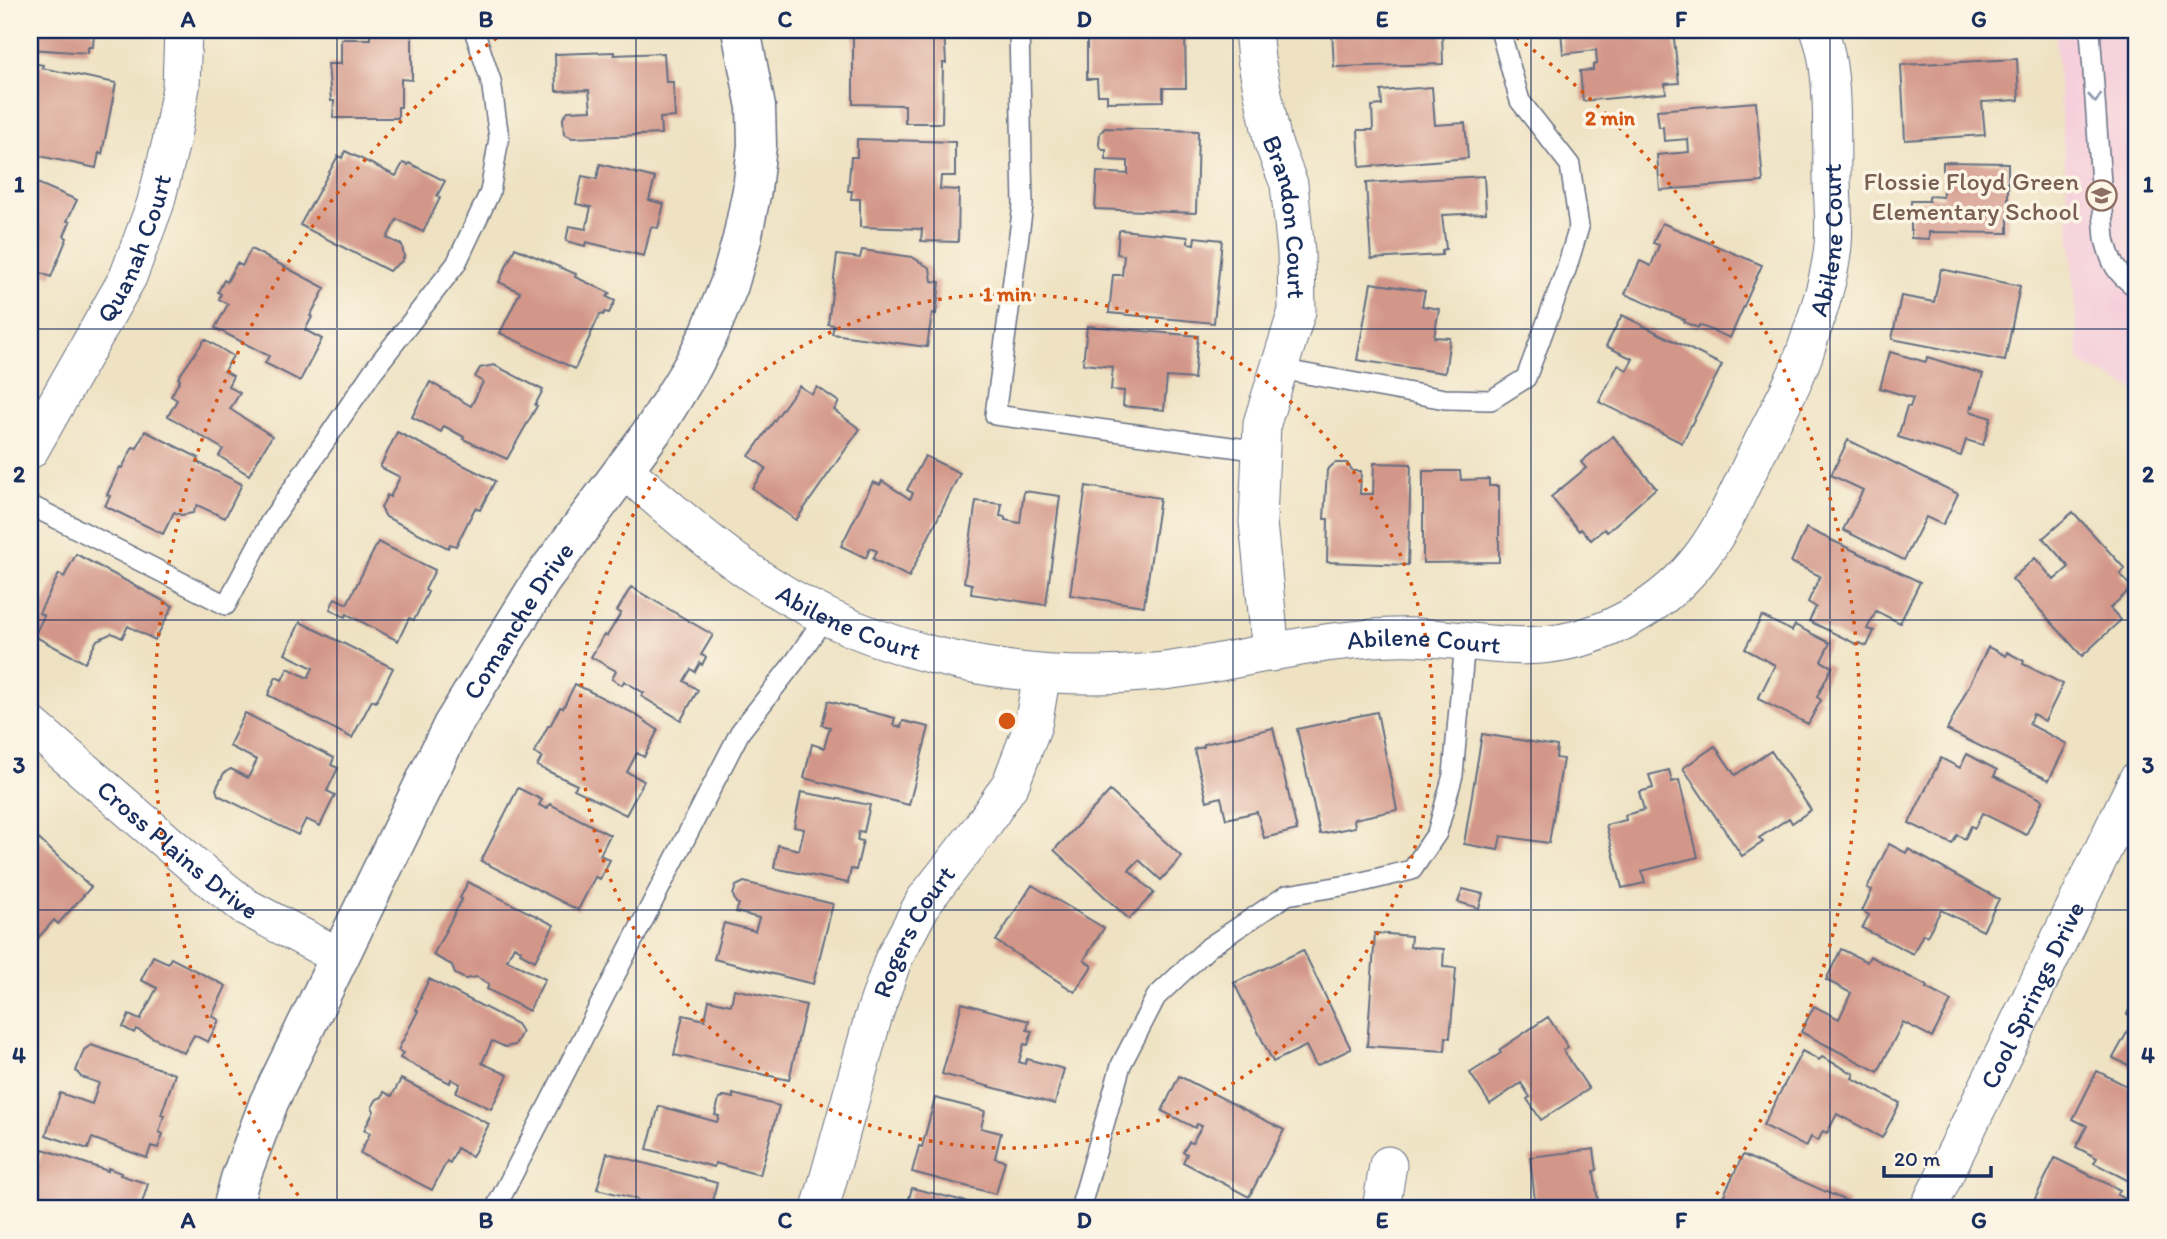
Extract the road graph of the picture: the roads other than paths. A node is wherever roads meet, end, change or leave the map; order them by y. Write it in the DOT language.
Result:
graph roads {
  1 [pos="183,30"];
  2 [pos="474,30"];
  3 [pos="741,30"];
  4 [pos="1019,30"];
  5 [pos="1254,30"];
  6 [pos="1500,30"];
  7 [pos="1819,30"];
  8 [pos="2090,30"];
  9 [pos="2137,288"];
  10 [pos="1279,369"];
  11 [pos="30,450"];
  12 [pos="1261,451"];
  13 [pos="623,468"];
  14 [pos="30,505"];
  15 [pos="826,615"];
  16 [pos="1465,641"];
  17 [pos="1271,653"];
  18 [pos="1042,674"];
  19 [pos="30,724"];
  20 [pos="2137,780"];
  21 [pos="340,957"];
  22 [pos="1388,1165"];
  23 [pos="232,1209"];
  24 [pos="495,1209"];
  25 [pos="820,1209"];
  26 [pos="1080,1209"];
  27 [pos="1381,1209"];
  28 [pos="1928,1209"];
  1 -- 11 [label="street, Quanah Court"];
  2 -- 14 [label="lane"];
  3 -- 13 [label="street, Comanche Drive"];
  4 -- 12 [label="lane"];
  5 -- 10 [label="street, Brandon Court"];
  6 -- 10 [label="lane"];
  7 -- 16 [label="street, Abilene Court"];
  8 -- 9 [label="lane, one-way"];
  10 -- 12 [label="street, Brandon Court"];
  12 -- 17 [label="street, Brandon Court"];
  13 -- 15 [label="street, Abilene Court"];
  13 -- 21 [label="street, Comanche Drive"];
  15 -- 18 [label="street, Abilene Court"];
  15 -- 24 [label="lane"];
  16 -- 17 [label="street, Abilene Court"];
  16 -- 26 [label="lane"];
  17 -- 18 [label="street, Abilene Court"];
  18 -- 25 [label="street, Rogers Court"];
  19 -- 21 [label="street, Cross Plains Drive"];
  20 -- 28 [label="street, Cool Springs Drive"];
  21 -- 23 [label="street, Comanche Drive"];
  22 -- 27 [label="street"];
}
